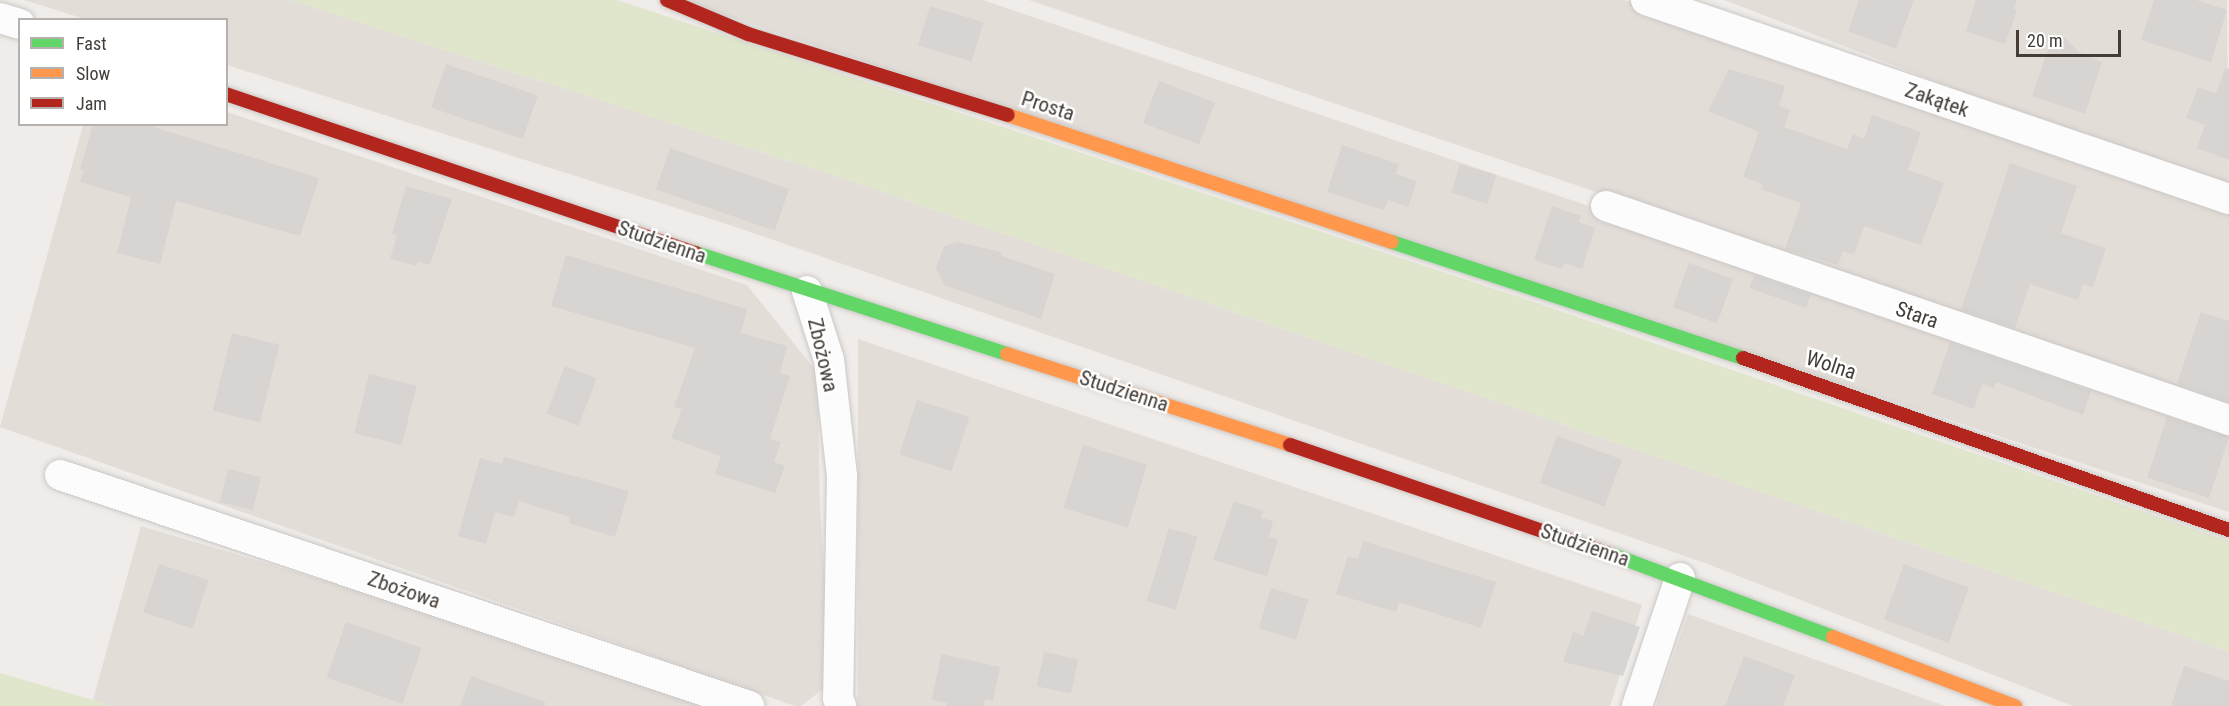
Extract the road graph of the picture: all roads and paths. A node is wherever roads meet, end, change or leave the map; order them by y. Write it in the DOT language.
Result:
graph roads {
  1 [pos="667,0"];
  2 [pos="1646,0"];
  3 [pos="0,18"];
  4 [pos="18,23"];
  5 [pos="228,95"];
  6 [pos="2229,199"];
  7 [pos="1606,206"];
  8 [pos="1417,249"];
  9 [pos="807,291"];
  10 [pos="2229,420"];
  11 [pos="60,475"];
  12 [pos="2229,530"];
  13 [pos="1680,578"];
  14 [pos="749,706"];
  15 [pos="841,706"];
  16 [pos="1637,706"];
  17 [pos="2015,706"];
  1 -- 8 [label="street, Prosta"];
  2 -- 6 [label="street, Zakątek"];
  3 -- 4 [label="street"];
  5 -- 9 [label="street, Studzienna"];
  7 -- 10 [label="street, Stara"];
  8 -- 12 [label="street, Wolna"];
  9 -- 13 [label="street, Studzienna"];
  9 -- 15 [label="street, Zbożowa"];
  11 -- 14 [label="street, Zbożowa"];
  13 -- 16 [label="street"];
  13 -- 17 [label="street, Studzienna"];
}
